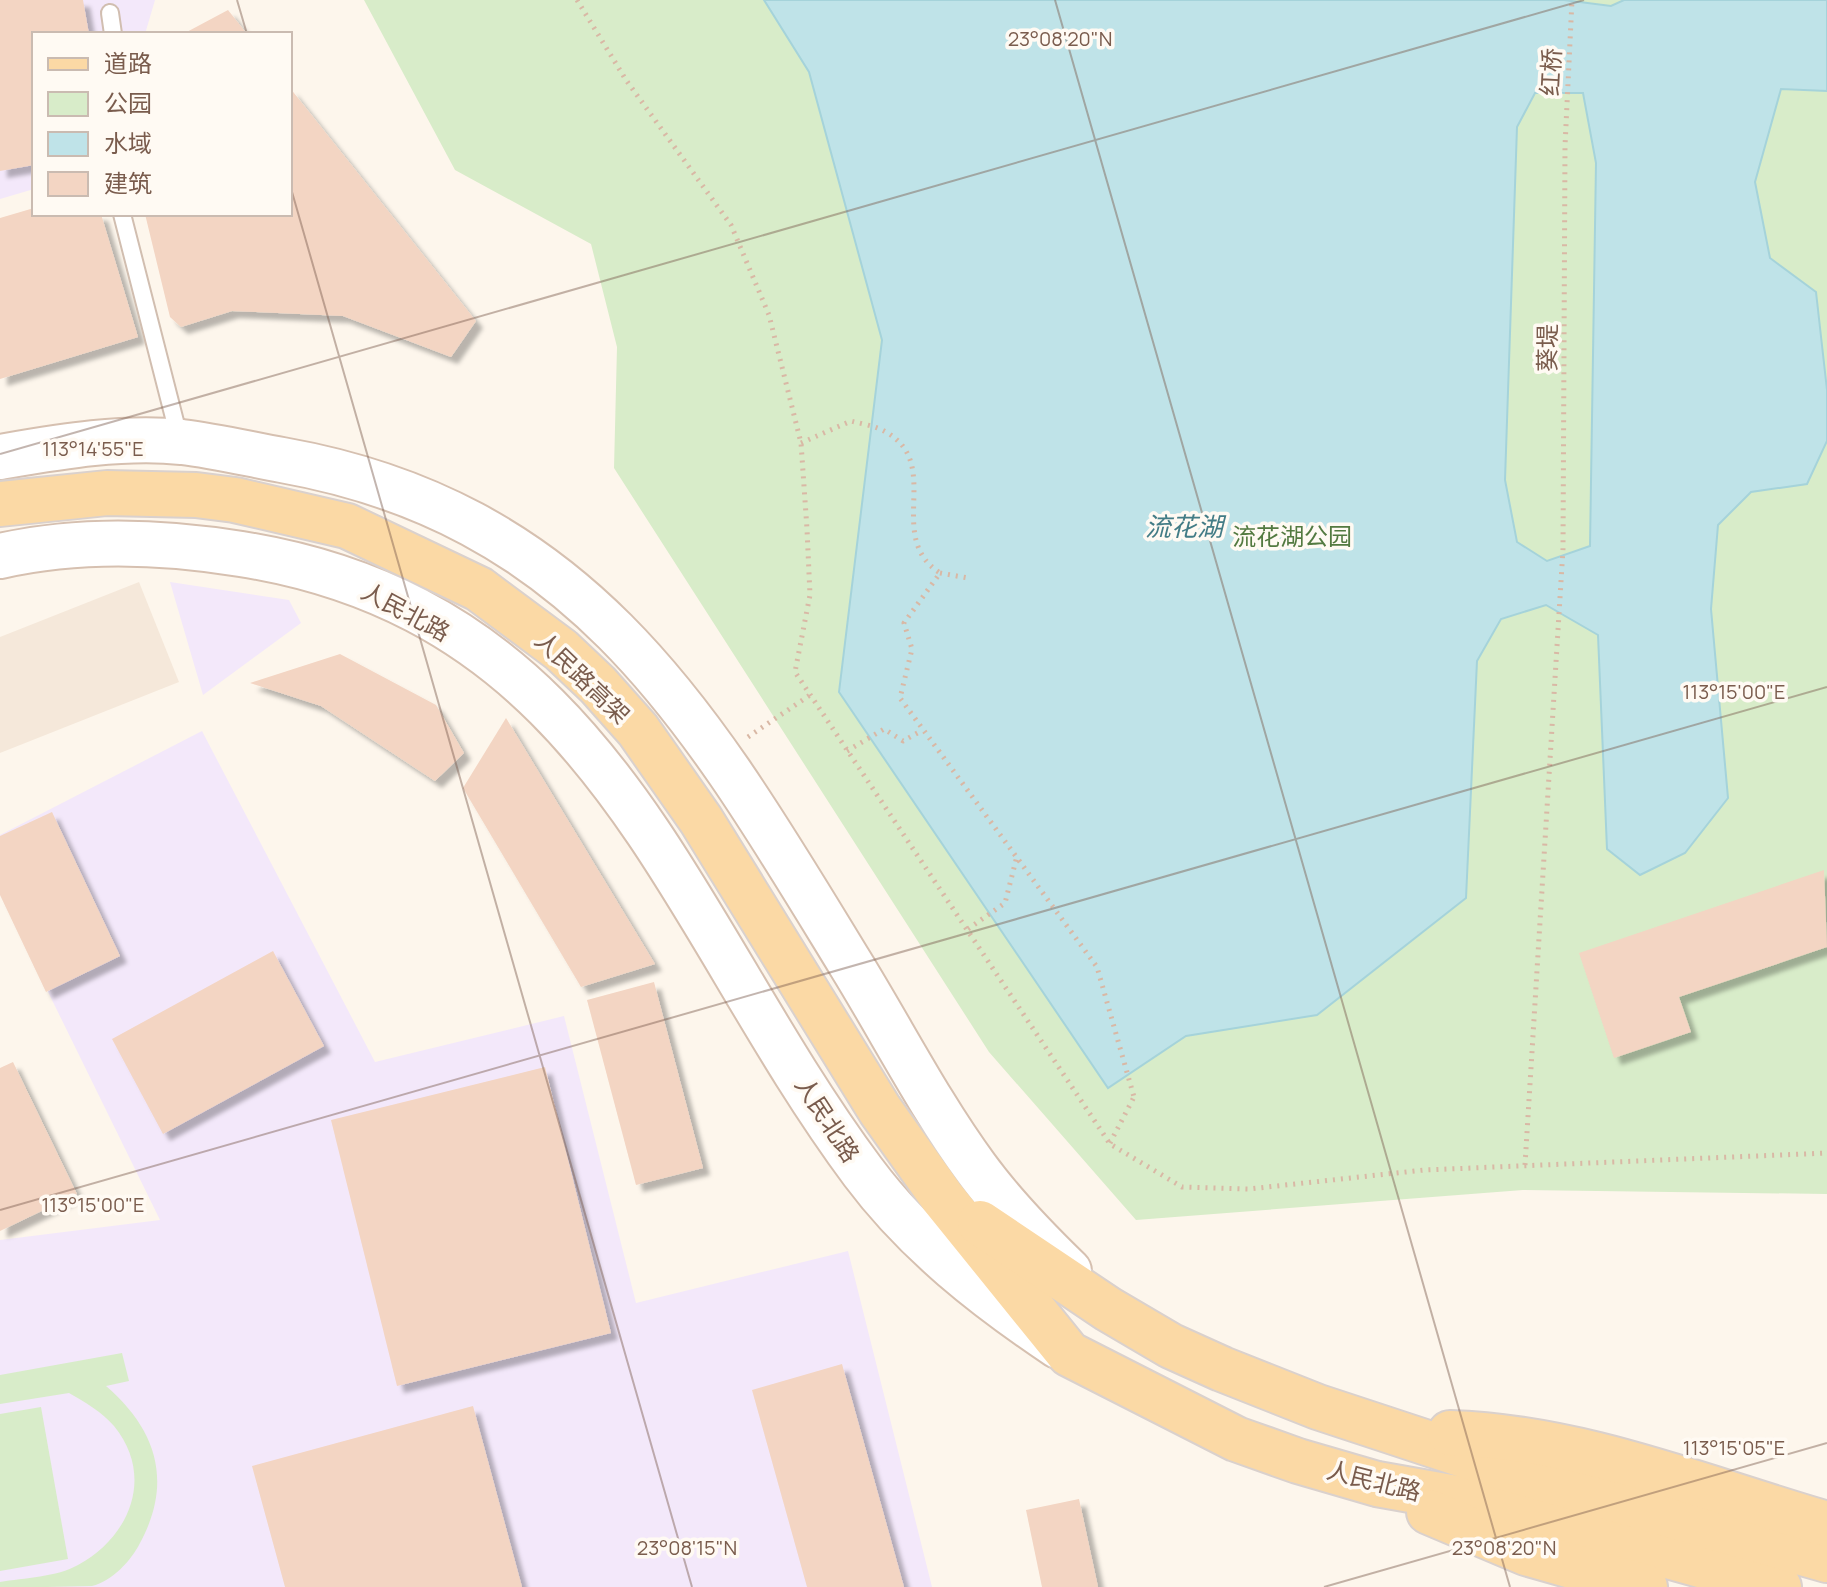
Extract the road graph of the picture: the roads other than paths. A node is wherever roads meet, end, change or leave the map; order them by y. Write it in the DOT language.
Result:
graph roads {
  1 [pos="110,13"];
  2 [pos="113,32"];
  3 [pos="123,216"];
  4 [pos="180,442"];
  5 [pos="0,457"];
  6 [pos="0,504"];
  7 [pos="0,556"];
  8 [pos="942,1197"];
  9 [pos="1108,1309"];
  10 [pos="1069,1354"];
  11 [pos="1398,1432"];
  12 [pos="1377,1484"];
  13 [pos="1827,1524"];
  14 [pos="1827,1560"];
  15 [pos="1645,1587"];
  16 [pos="1779,1587"];
  1 -- 2 [label="lane"];
  3 -- 4 [label="lane"];
  4 -- 5 [label="main road"];
  4 -- 9 [label="main road"];
  6 -- 8 [label="main road, 人民路高架"];
  7 -- 10 [label="main road, 人民北路"];
  8 -- 9 [label="main road, 人民北路"];
  8 -- 10 [label="main road, 人民路高架"];
  9 -- 11 [label="main road, 人民北路"];
  10 -- 12 [label="main road, 人民北路"];
  11 -- 13 [label="main road"];
  11 -- 14 [label="main road, 人民北路"];
  12 -- 15 [label="main road"];
  12 -- 16 [label="main road, 人民北路"];
}
